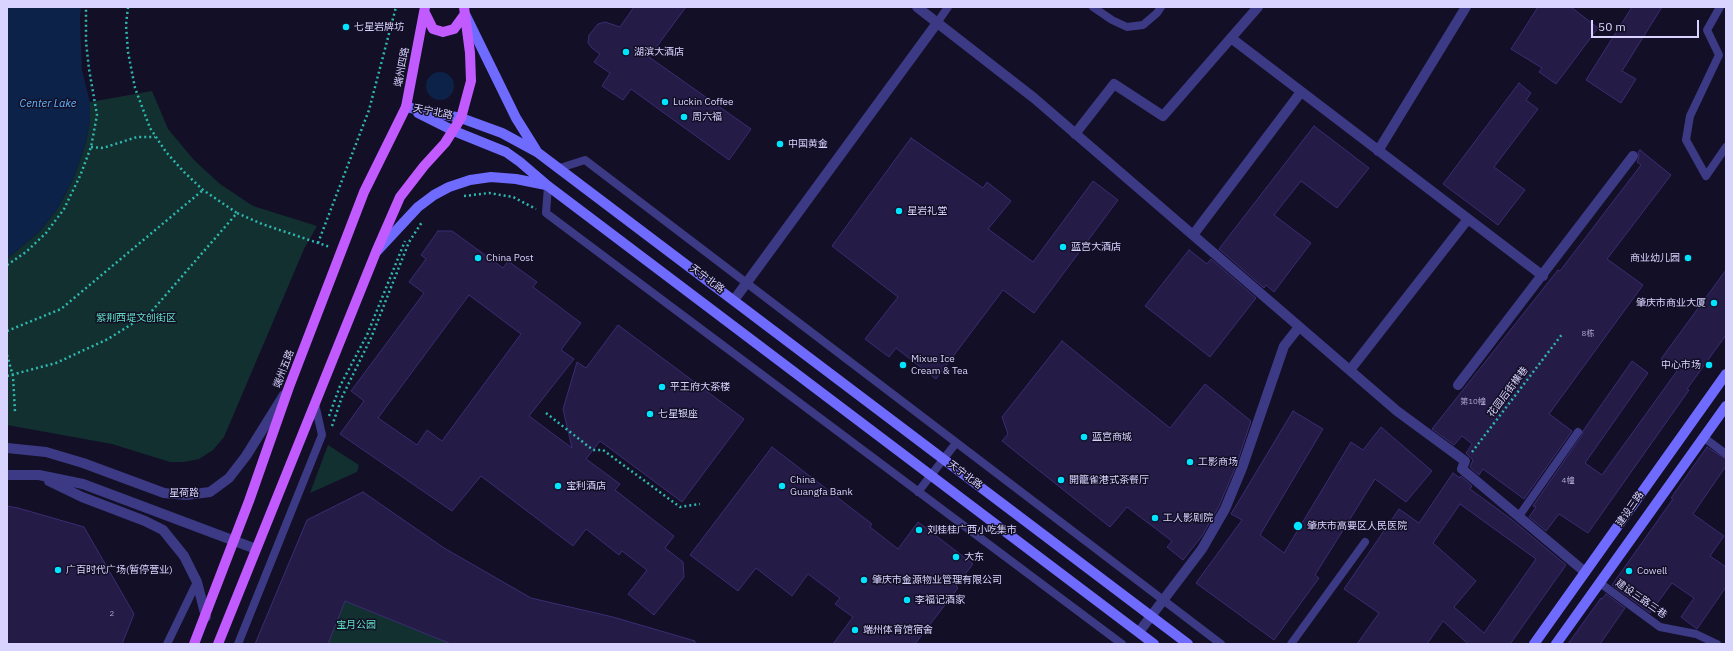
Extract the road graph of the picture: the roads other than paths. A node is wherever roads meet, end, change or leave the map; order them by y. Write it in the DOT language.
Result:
graph roads {
  1 [pos="917,7"];
  2 [pos="948,7"];
  3 [pos="1093,7"];
  4 [pos="1161,7"];
  5 [pos="1258,7"];
  6 [pos="1466,7"];
  7 [pos="1720,7"];
  8 [pos="425,10"];
  9 [pos="464,10"];
  10 [pos="937,23"];
  11 [pos="1230,38"];
  12 [pos="1301,92"];
  13 [pos="406,107"];
  14 [pos="461,118"];
  15 [pos="454,131"];
  16 [pos="1075,134"];
  17 [pos="1726,148"];
  18 [pos="1378,151"];
  19 [pos="537,152"];
  20 [pos="1633,156"];
  21 [pos="560,168"];
  22 [pos="548,186"];
  23 [pos="1468,219"];
  24 [pos="1193,235"];
  25 [pos="376,252"];
  26 [pos="1542,276"];
  27 [pos="746,283"];
  28 [pos="734,300"];
  29 [pos="1299,327"];
  30 [pos="1350,370"];
  31 [pos="1726,374"];
  32 [pos="1458,385"];
  33 [pos="289,387"];
  34 [pos="315,404"];
  35 [pos="1726,406"];
  36 [pos="1578,432"];
  37 [pos="1703,437"];
  38 [pos="956,443"];
  39 [pos="7,448"];
  40 [pos="1726,454"];
  41 [pos="943,459"];
  42 [pos="7,475"];
  43 [pos="39,475"];
  44 [pos="931,475"];
  45 [pos="918,492"];
  46 [pos="1519,516"];
  47 [pos="234,540"];
  48 [pos="1365,542"];
  49 [pos="256,549"];
  50 [pos="1585,572"];
  51 [pos="196,582"];
  52 [pos="1600,583"];
  53 [pos="1163,600"];
  54 [pos="1150,616"];
  55 [pos="206,617"];
  56 [pos="1139,632"];
  57 [pos="167,644"];
  58 [pos="194,644"];
  59 [pos="218,644"];
  60 [pos="238,644"];
  61 [pos="1122,644"];
  62 [pos="1154,644"];
  63 [pos="1188,644"];
  64 [pos="1221,644"];
  65 [pos="1291,644"];
  66 [pos="1534,644"];
  67 [pos="1556,644"];
  68 [pos="1717,644"];
  1 -- 10 [label="street"];
  2 -- 10 [label="lane"];
  3 -- 4 [label="lane"];
  5 -- 11 [label="street"];
  6 -- 18 [label="street"];
  7 -- 17 [label="lane"];
  8 -- 9 [label="main road"];
  8 -- 13 [label="main road, 端州四路"];
  9 -- 14 [label="main road"];
  9 -- 19 [label="main road"];
  10 -- 16 [label="street"];
  10 -- 27 [label="street"];
  11 -- 12 [label="street"];
  11 -- 16 [label="street"];
  12 -- 18 [label="street"];
  12 -- 24 [label="street"];
  13 -- 14 [label="main road, 天宁北路"];
  13 -- 15 [label="main road, 天宁北路"];
  13 -- 33 [label="main road, 端州五路"];
  14 -- 15 [label="main road"];
  14 -- 19 [label="main road, 天宁北路"];
  15 -- 22 [label="main road, 天宁北路"];
  15 -- 25 [label="main road"];
  16 -- 24 [label="street"];
  18 -- 23 [label="street"];
  19 -- 21 [label="main road, 天宁北路"];
  20 -- 26 [label="street"];
  21 -- 27 [label="lane"];
  21 -- 28 [label="main road, 天宁北路"];
  22 -- 25 [label="main road"];
  22 -- 44 [label="main road, 天宁北路"];
  22 -- 45 [label="lane"];
  23 -- 26 [label="street"];
  23 -- 30 [label="street"];
  24 -- 29 [label="street"];
  25 -- 34 [label="main road"];
  26 -- 32 [label="street"];
  27 -- 28 [label="street"];
  27 -- 38 [label="lane"];
  28 -- 41 [label="main road, 天宁北路"];
  29 -- 30 [label="street"];
  29 -- 53 [label="street"];
  30 -- 46 [label="street"];
  31 -- 50 [label="main road, 建设三路"];
  33 -- 39 [label="street, 星荷路"];
  33 -- 47 [label="main road, 端州五路"];
  34 -- 49 [label="main road"];
  34 -- 60 [label="lane"];
  35 -- 37 [label="main road, 建设三路"];
  36 -- 46 [label="lane"];
  37 -- 40 [label="lane"];
  37 -- 52 [label="main road, 建设三路"];
  38 -- 41 [label="lane"];
  38 -- 53 [label="lane"];
  41 -- 44 [label="lane"];
  41 -- 54 [label="main road, 天宁北路"];
  42 -- 43 [label="street"];
  43 -- 47 [label="street"];
  43 -- 51 [label="street"];
  44 -- 45 [label="lane"];
  44 -- 56 [label="main road, 天宁北路"];
  45 -- 61 [label="lane"];
  46 -- 50 [label="street"];
  47 -- 49 [label="street"];
  47 -- 55 [label="main road, 端州五路"];
  48 -- 65 [label="lane"];
  49 -- 59 [label="main road"];
  50 -- 66 [label="main road, 建设三路"];
  51 -- 55 [label="street"];
  51 -- 57 [label="lane"];
  52 -- 67 [label="main road, 建设三路"];
  52 -- 68 [label="lane, 建设三路三巷"];
  53 -- 54 [label="street"];
  53 -- 64 [label="lane"];
  54 -- 56 [label="street"];
  54 -- 63 [label="main road, 天宁北路"];
  55 -- 58 [label="main road, 端州五路"];
  56 -- 62 [label="main road, 天宁北路"];
}
